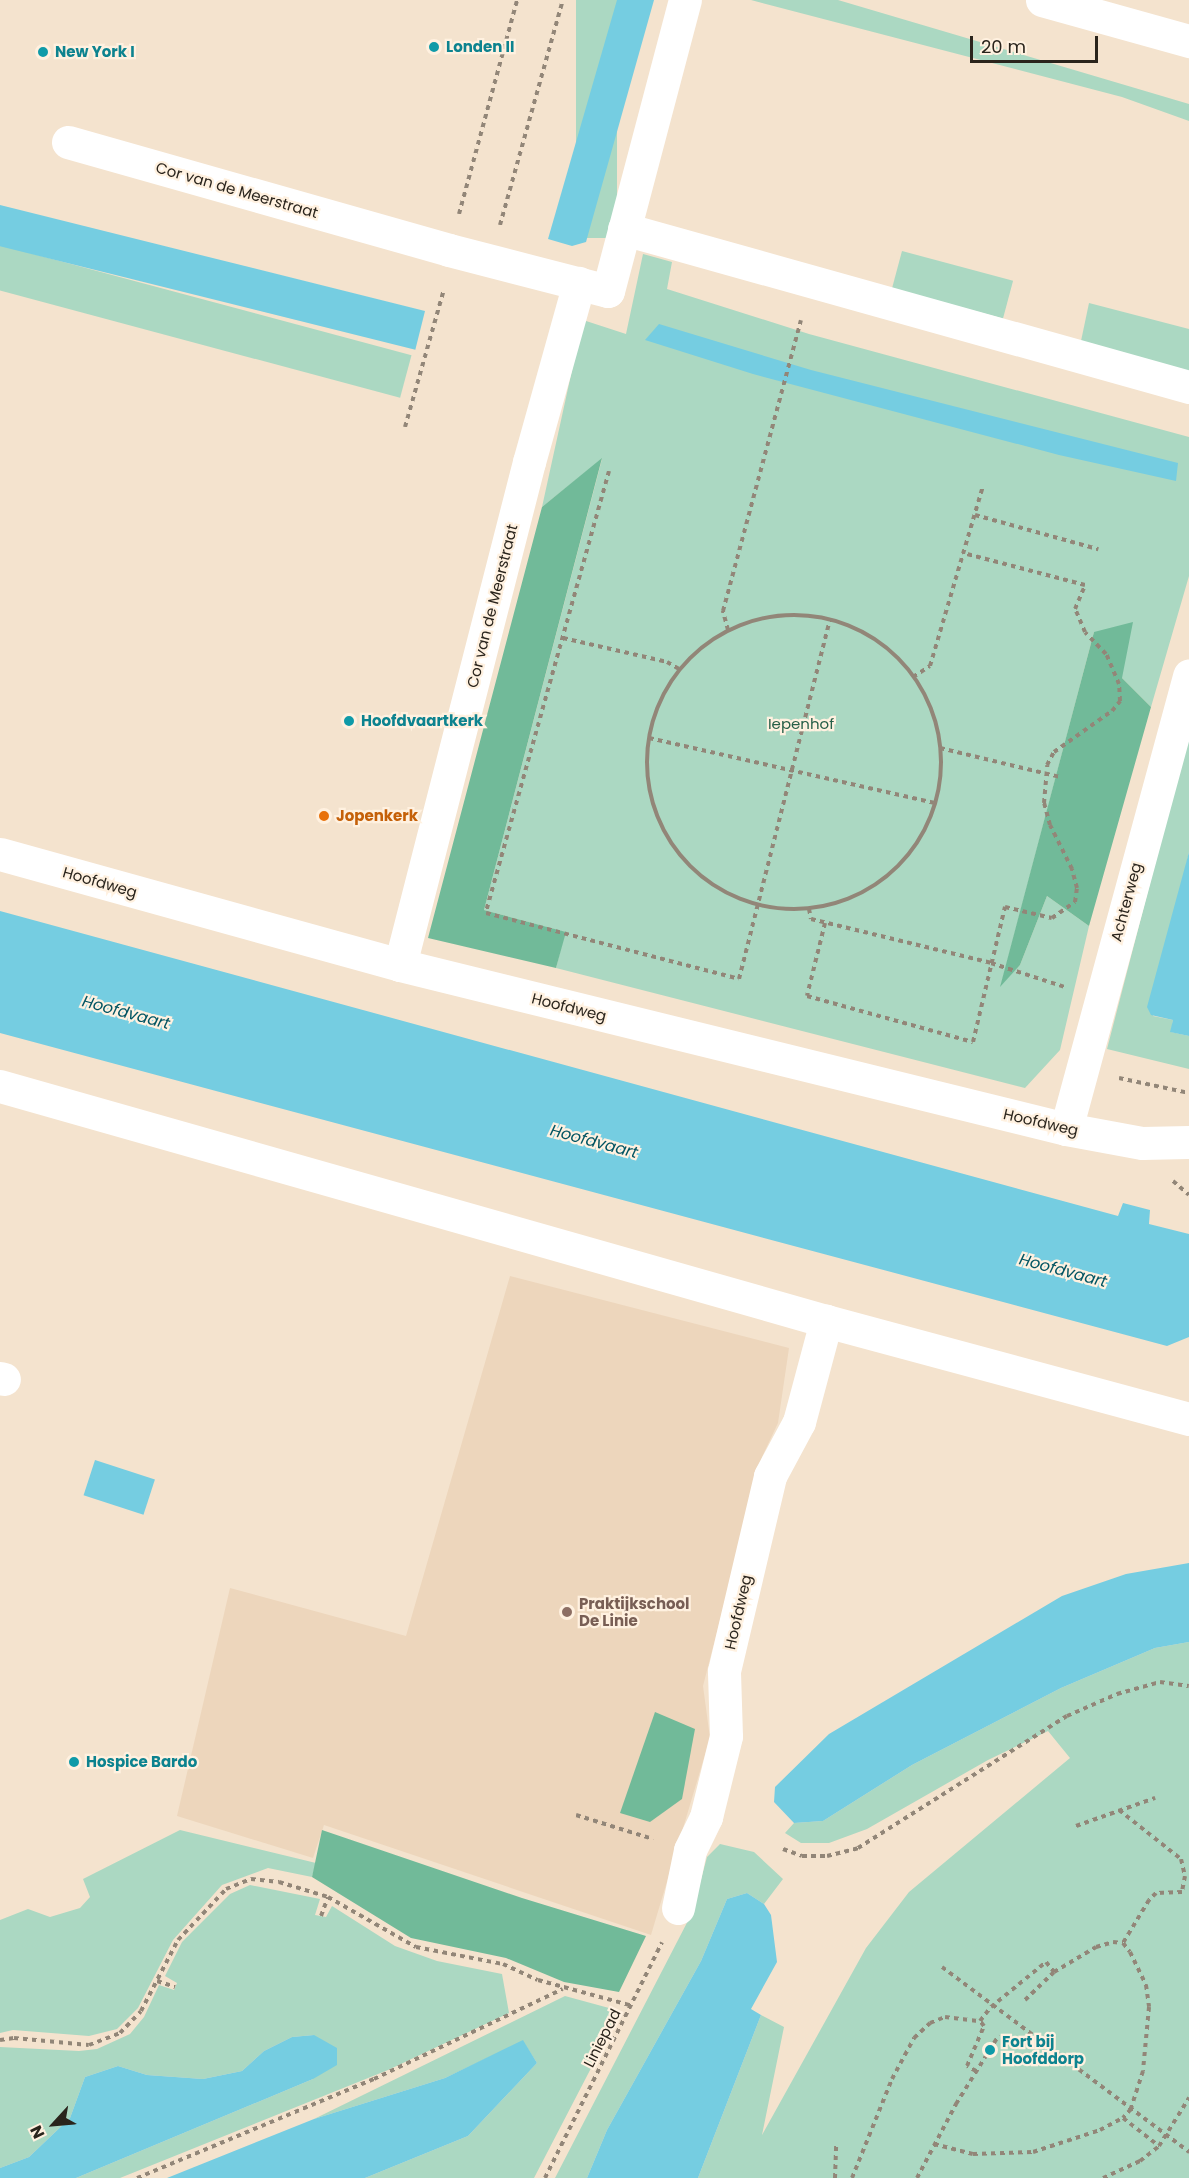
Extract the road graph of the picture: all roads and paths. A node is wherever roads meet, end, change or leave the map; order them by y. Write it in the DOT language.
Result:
graph roads {
  1 [pos="517,0"];
  2 [pos="563,0"];
  3 [pos="685,0"];
  4 [pos="1042,0"];
  5 [pos="1189,41"];
  6 [pos="68,142"];
  7 [pos="624,229"];
  8 [pos="452,251"];
  9 [pos="490,259"];
  10 [pos="579,283"];
  11 [pos="795,343"];
  12 [pos="1189,387"];
  13 [pos="405,427"];
  14 [pos="609,471"];
  15 [pos="983,486"];
  16 [pos="975,515"];
  17 [pos="1098,549"];
  18 [pos="963,553"];
  19 [pos="830,619"];
  20 [pos="728,630"];
  21 [pos="563,638"];
  22 [pos="679,669"];
  23 [pos="1189,675"];
  24 [pos="913,677"];
  25 [pos="650,738"];
  26 [pos="940,748"];
  27 [pos="792,771"];
  28 [pos="1045,774"];
  29 [pos="1060,777"];
  30 [pos="934,803"];
  31 [pos="0,854"];
  32 [pos="759,905"];
  33 [pos="809,909"];
  34 [pos="825,923"];
  35 [pos="991,963"];
  36 [pos="400,965"];
  37 [pos="1100,999"];
  38 [pos="1080,1070"];
  39 [pos="0,1086"];
  40 [pos="1189,1093"];
  41 [pos="1066,1129"];
  42 [pos="1189,1142"];
  43 [pos="1142,1143"];
  44 [pos="1189,1162"];
  45 [pos="826,1321"];
  46 [pos="1189,1419"];
  47 [pos="1189,1686"];
  48 [pos="1155,1798"];
  49 [pos="1119,1810"];
  50 [pos="576,1815"];
  51 [pos="1076,1826"];
  52 [pos="783,1849"];
  53 [pos="690,1850"];
  54 [pos="328,1897"];
  55 [pos="678,1908"];
  56 [pos="321,1916"];
  57 [pos="1123,1943"];
  58 [pos="942,1967"];
  59 [pos="1053,1971"];
  60 [pos="157,1981"];
  61 [pos="175,1987"];
  62 [pos="563,1988"];
  63 [pos="1025,2000"];
  64 [pos="633,2006"];
  65 [pos="980,2021"];
  66 [pos="999,2035"];
  67 [pos="0,2040"];
  68 [pos="976,2071"];
  69 [pos="1189,2098"];
  70 [pos="1131,2109"];
  71 [pos="1124,2118"];
  72 [pos="1167,2135"];
  73 [pos="836,2142"];
  74 [pos="934,2144"];
  75 [pos="1158,2146"];
  76 [pos="1189,2152"];
  77 [pos="137,2178"];
  78 [pos="545,2178"];
  79 [pos="835,2178"];
  80 [pos="852,2178"];
  81 [pos="917,2178"];
  82 [pos="1103,2178"];
  1 -- 8 [label="path"];
  2 -- 9 [label="path"];
  3 -- 7 [label="street, Cor van de Meerstraat"];
  4 -- 5 [label="street"];
  6 -- 8 [label="street, Cor van de Meerstraat"];
  7 -- 10 [label="street, Cor van de Meerstraat"];
  7 -- 12 [label="street"];
  8 -- 9 [label="street, Cor van de Meerstraat"];
  8 -- 13 [label="path"];
  9 -- 10 [label="street, Cor van de Meerstraat"];
  10 -- 36 [label="street, Cor van de Meerstraat"];
  11 -- 20 [label="path"];
  14 -- 21 [label="path"];
  15 -- 16 [label="path"];
  16 -- 17 [label="path"];
  16 -- 18 [label="path"];
  18 -- 24 [label="path"];
  18 -- 28 [label="path"];
  19 -- 20 [label="path"];
  19 -- 24 [label="path"];
  19 -- 27 [label="path"];
  20 -- 22 [label="path"];
  21 -- 22 [label="path"];
  21 -- 32 [label="path"];
  22 -- 25 [label="path"];
  23 -- 37 [label="street, Achterweg"];
  24 -- 26 [label="path"];
  25 -- 27 [label="path"];
  25 -- 32 [label="path"];
  26 -- 28 [label="path"];
  26 -- 30 [label="path"];
  27 -- 30 [label="path"];
  27 -- 32 [label="path"];
  28 -- 29 [label="path"];
  28 -- 35 [label="path"];
  30 -- 33 [label="path"];
  31 -- 36 [label="street, Hoofdweg"];
  32 -- 33 [label="path"];
  33 -- 34 [label="path"];
  34 -- 35 [label="path"];
  34 -- 35 [label="path"];
  35 -- 37 [label="path"];
  36 -- 41 [label="street, Hoofdweg"];
  37 -- 38 [label="street, Achterweg"];
  38 -- 40 [label="path"];
  38 -- 41 [label="street, Achterweg"];
  39 -- 45 [label="street"];
  41 -- 43 [label="street, Hoofdweg"];
  42 -- 43 [label="street, Hoofdweg"];
  43 -- 44 [label="street, Hoofdweg"];
  45 -- 46 [label="street"];
  45 -- 53 [label="street, Hoofdweg"];
  47 -- 52 [label="path"];
  48 -- 49 [label="path"];
  49 -- 51 [label="path"];
  49 -- 57 [label="path"];
  50 -- 53 [label="path"];
  53 -- 55 [label="street, Hoofdweg"];
  54 -- 56 [label="path"];
  54 -- 60 [label="path"];
  54 -- 62 [label="path"];
  55 -- 64 [label="path, Liniepad"];
  57 -- 59 [label="path"];
  57 -- 70 [label="path"];
  58 -- 70 [label="path"];
  59 -- 63 [label="path"];
  59 -- 65 [label="path"];
  60 -- 61 [label="path"];
  60 -- 67 [label="path"];
  62 -- 64 [label="path"];
  62 -- 77 [label="path"];
  64 -- 78 [label="path, Liniepad"];
  65 -- 68 [label="path"];
  65 -- 80 [label="path"];
  66 -- 68 [label="path"];
  68 -- 74 [label="path"];
  69 -- 72 [label="path"];
  70 -- 71 [label="path"];
  70 -- 72 [label="path"];
  71 -- 74 [label="path"];
  71 -- 75 [label="path"];
  72 -- 75 [label="path"];
  72 -- 76 [label="path"];
  73 -- 79 [label="path"];
  74 -- 81 [label="path"];
  75 -- 82 [label="path"];
}
